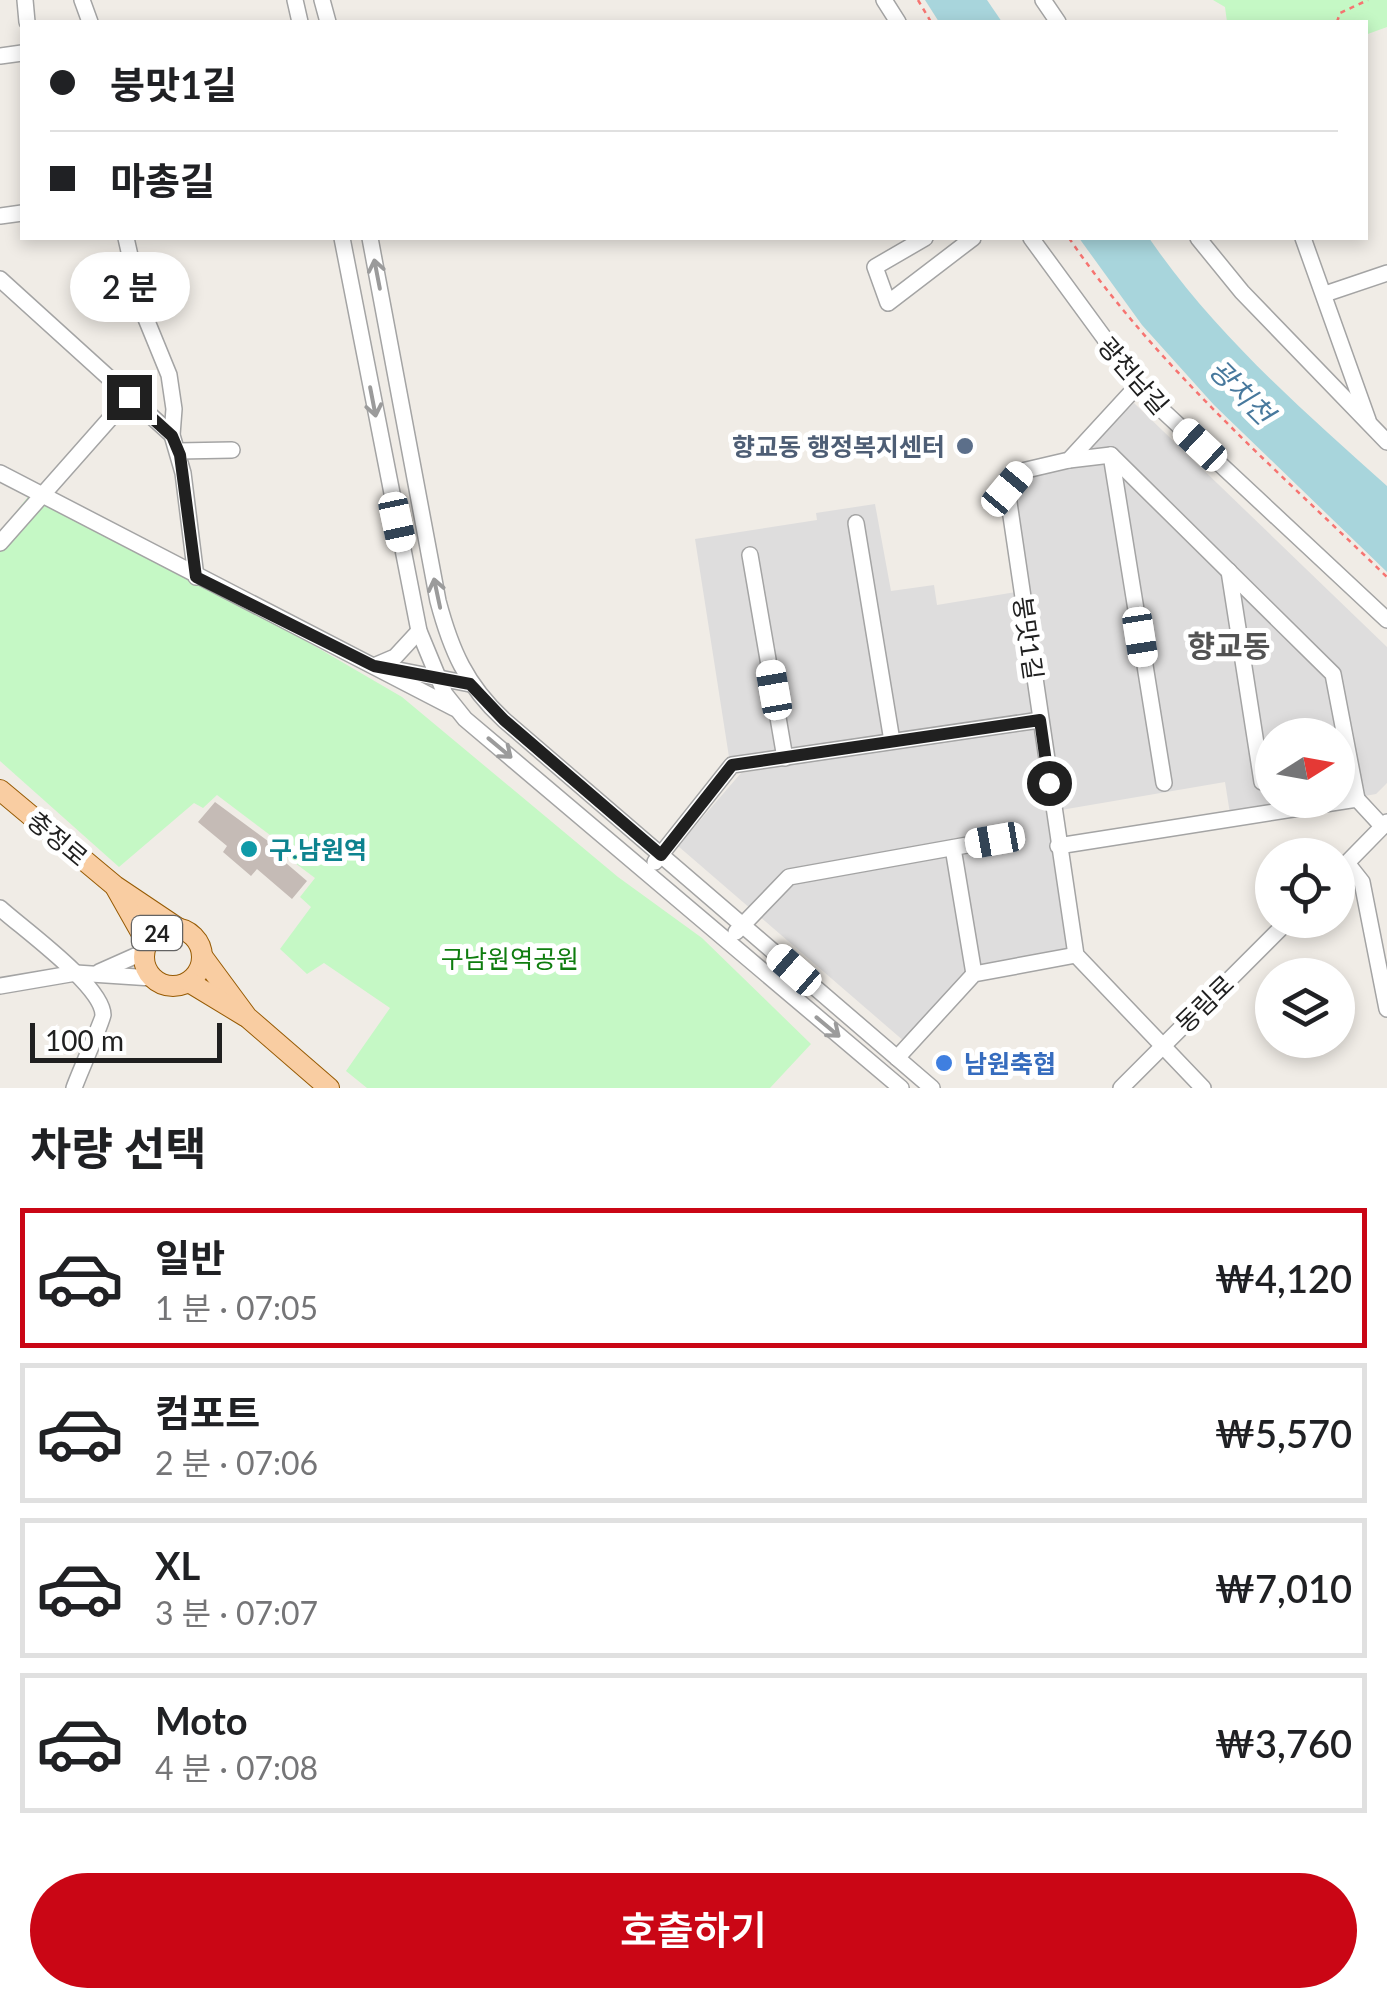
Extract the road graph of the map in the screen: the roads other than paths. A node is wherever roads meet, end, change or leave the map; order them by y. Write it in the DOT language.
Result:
graph roads {
  1 [pos="126,240"];
  2 [pos="342,240"];
  3 [pos="370,240"];
  4 [pos="922,240"];
  5 [pos="970,240"];
  6 [pos="1032,240"];
  7 [pos="1200,240"];
  8 [pos="1304,240"];
  9 [pos="1387,273"];
  10 [pos="0,278"];
  11 [pos="1326,294"];
  12 [pos="1138,384"];
  13 [pos="129,397"];
  14 [pos="1370,424"];
  15 [pos="1387,442"];
  16 [pos="175,443"];
  17 [pos="232,450"];
  18 [pos="1111,455"];
  19 [pos="1070,460"];
  20 [pos="0,472"];
  21 [pos="44,494"];
  22 [pos="856,523"];
  23 [pos="0,543"];
  24 [pos="750,555"];
  25 [pos="1229,571"];
  26 [pos="196,577"];
  27 [pos="1387,620"];
  28 [pos="418,631"];
  29 [pos="374,666"];
  30 [pos="436,676"];
  31 [pos="470,684"];
  32 [pos="454,708"];
  33 [pos="1040,720"];
  34 [pos="1255,737"];
  35 [pos="892,741"];
  36 [pos="785,758"];
  37 [pos="1164,783"];
  38 [pos="0,790"];
  39 [pos="1357,799"];
  40 [pos="1385,824"];
  41 [pos="995,840"];
  42 [pos="1058,846"];
  43 [pos="953,848"];
  44 [pos="661,855"];
  45 [pos="1355,855"];
  46 [pos="646,872"];
  47 [pos="1355,877"];
  48 [pos="115,886"];
  49 [pos="0,908"];
  50 [pos="742,925"];
  51 [pos="179,929"];
  52 [pos="1271,938"];
  53 [pos="727,942"];
  54 [pos="146,947"];
  55 [pos="1076,955"];
  56 [pos="202,956"];
  57 [pos="99,972"];
  58 [pos="76,973"];
  59 [pos="974,974"];
  60 [pos="152,978"];
  61 [pos="189,982"];
  62 [pos="0,986"];
  63 [pos="1387,1009"];
  64 [pos="247,1017"];
  65 [pos="1162,1045"];
  66 [pos="897,1058"];
  67 [pos="74,1088"];
  68 [pos="329,1088"];
  69 [pos="900,1088"];
  70 [pos="932,1088"];
  71 [pos="1121,1088"];
  72 [pos="1204,1088"];
  1 -- 16 [label="street"];
  2 -- 28 [label="street, one-way"];
  31 -- 3 [label="street, one-way"];
  4 -- 5 [label="street"];
  6 -- 12 [label="street, 광천남길"];
  7 -- 14 [label="street"];
  8 -- 11 [label="street"];
  9 -- 11 [label="street"];
  10 -- 13 [label="street"];
  11 -- 14 [label="street"];
  12 -- 19 [label="street"];
  12 -- 27 [label="street, 광천남길"];
  13 -- 16 [label="street"];
  13 -- 21 [label="street"];
  14 -- 15 [label="street"];
  16 -- 17 [label="street"];
  16 -- 26 [label="street"];
  18 -- 19 [label="street, 붕맛1길"];
  18 -- 25 [label="street"];
  18 -- 37 [label="street"];
  19 -- 33 [label="street, 붕맛1길"];
  20 -- 21 [label="street"];
  21 -- 23 [label="street"];
  21 -- 26 [label="street"];
  22 -- 35 [label="street"];
  24 -- 36 [label="street"];
  25 -- 34 [label="street"];
  25 -- 39 [label="street"];
  26 -- 29 [label="street"];
  28 -- 29 [label="street"];
  28 -- 30 [label="street"];
  29 -- 30 [label="street"];
  29 -- 32 [label="street"];
  30 -- 31 [label="street"];
  30 -- 32 [label="street"];
  31 -- 44 [label="street"];
  32 -- 46 [label="street, one-way"];
  33 -- 35 [label="street"];
  33 -- 42 [label="street, 붕맛1길"];
  35 -- 36 [label="street"];
  36 -- 44 [label="street"];
  38 -- 48 [label="main road, 충정로 / 24"];
  39 -- 40 [label="street"];
  39 -- 42 [label="street"];
  40 -- 45 [label="street"];
  41 -- 43 [label="street"];
  42 -- 55 [label="street, 붕맛1길"];
  43 -- 50 [label="street"];
  43 -- 59 [label="street"];
  44 -- 46 [label="street"];
  44 -- 50 [label="street"];
  46 -- 53 [label="street"];
  47 -- 63 [label="street"];
  48 -- 51 [label="main road, 충정로 / 24"];
  48 -- 54 [label="main road, 충정로 / 24"];
  49 -- 58 [label="street"];
  50 -- 53 [label="street"];
  50 -- 66 [label="street"];
  51 -- 54 [label="main road, 24"];
  51 -- 56 [label="main road, 24"];
  52 -- 65 [label="street, 동림로"];
  53 -- 69 [label="street, one-way"];
  54 -- 57 [label="street"];
  54 -- 60 [label="main road, 24"];
  55 -- 59 [label="street"];
  55 -- 65 [label="street"];
  56 -- 61 [label="main road, 24"];
  56 -- 64 [label="main road, 24"];
  57 -- 58 [label="street"];
  57 -- 60 [label="street"];
  58 -- 62 [label="street"];
  58 -- 67 [label="street"];
  59 -- 66 [label="street"];
  60 -- 61 [label="main road, 24"];
  61 -- 64 [label="main road, 24"];
  64 -- 68 [label="main road, 24"];
  65 -- 71 [label="street, 동림로"];
  65 -- 72 [label="street"];
  66 -- 70 [label="street"];
}
